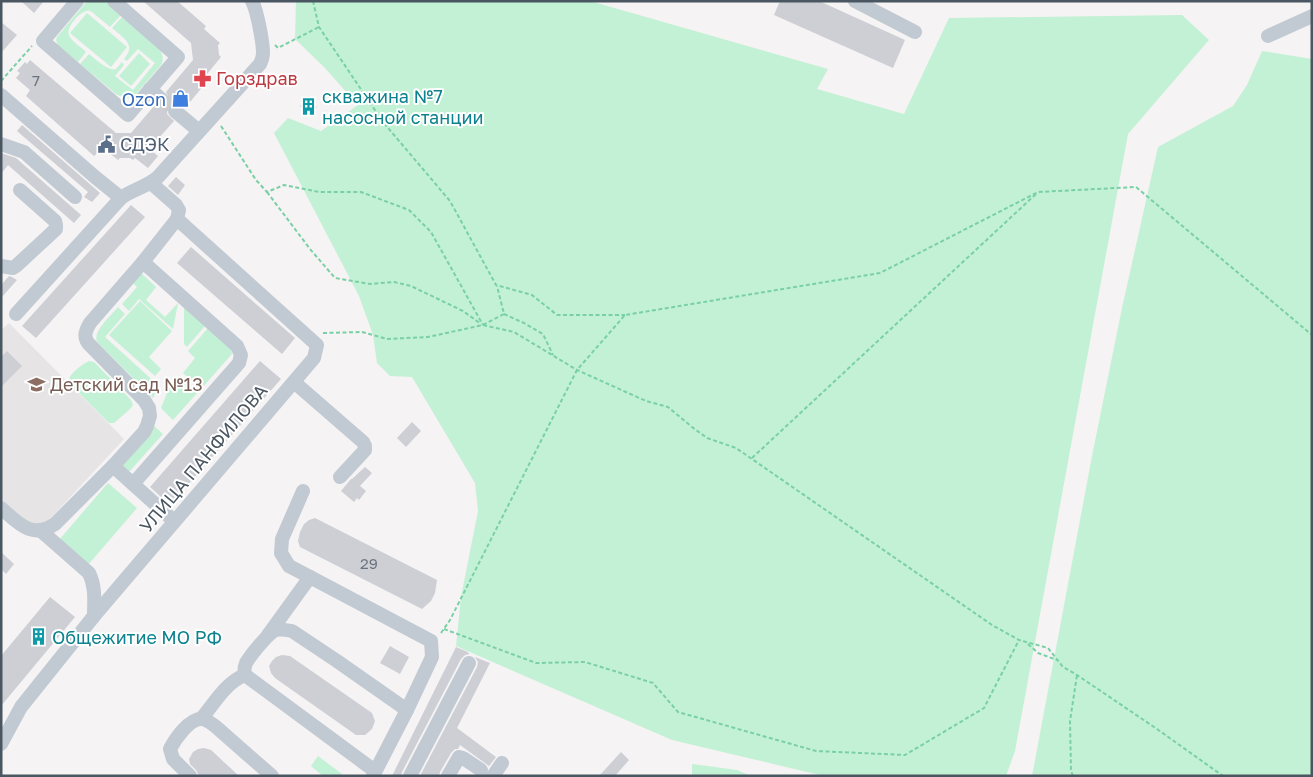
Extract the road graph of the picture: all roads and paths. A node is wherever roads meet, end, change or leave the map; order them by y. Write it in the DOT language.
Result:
graph roads {
  1 [pos="77,1"];
  2 [pos="114,1"];
  3 [pos="252,1"];
  4 [pos="313,1"];
  5 [pos="856,1"];
  6 [pos="1312,16"];
  7 [pos="319,27"];
  8 [pos="260,32"];
  9 [pos="915,32"];
  10 [pos="1268,36"];
  11 [pos="42,40"];
  12 [pos="1,81"];
  13 [pos="1,95"];
  14 [pos="175,111"];
  15 [pos="216,113"];
  16 [pos="199,131"];
  17 [pos="1,144"];
  18 [pos="151,183"];
  19 [pos="20,190"];
  20 [pos="267,192"];
  21 [pos="1038,192"];
  22 [pos="75,197"];
  23 [pos="121,198"];
  24 [pos="177,219"];
  25 [pos="143,262"];
  26 [pos="1,266"];
  27 [pos="496,285"];
  28 [pos="16,314"];
  29 [pos="504,314"];
  30 [pos="625,315"];
  31 [pos="483,325"];
  32 [pos="304,333"];
  33 [pos="1312,335"];
  34 [pos="553,355"];
  35 [pos="578,370"];
  36 [pos="294,382"];
  37 [pos="752,458"];
  38 [pos="113,466"];
  39 [pos="340,477"];
  40 [pos="133,484"];
  41 [pos="303,492"];
  42 [pos="1,508"];
  43 [pos="174,521"];
  44 [pos="40,530"];
  45 [pos="310,577"];
  46 [pos="94,616"];
  47 [pos="444,629"];
  48 [pos="268,635"];
  49 [pos="1019,640"];
  50 [pos="431,641"];
  51 [pos="1027,642"];
  52 [pos="1057,660"];
  53 [pos="469,663"];
  54 [pos="245,675"];
  55 [pos="1077,676"];
  56 [pos="406,710"];
  57 [pos="201,719"];
  58 [pos="1,744"];
  59 [pos="502,763"];
  60 [pos="374,773"];
  61 [pos="487,773"];
  62 [pos="190,776"];
  63 [pos="272,776"];
  64 [pos="410,776"];
  65 [pos="448,776"];
  66 [pos="1074,776"];
  67 [pos="1223,776"];
  1 -- 11 [label="street"];
  2 -- 11 [label="street"];
  3 -- 8 [label="street"];
  4 -- 7 [label="path"];
  5 -- 9 [label="street"];
  6 -- 10 [label="street"];
  7 -- 8 [label="path"];
  7 -- 27 [label="path"];
  8 -- 15 [label="street"];
  11 -- 12 [label="path"];
  13 -- 23 [label="street"];
  14 -- 16 [label="street"];
  15 -- 16 [label="street"];
  15 -- 20 [label="path"];
  16 -- 18 [label="street"];
  17 -- 22 [label="street"];
  18 -- 23 [label="street"];
  18 -- 24 [label="street"];
  19 -- 26 [label="street"];
  20 -- 31 [label="path"];
  20 -- 31 [label="path"];
  21 -- 30 [label="path"];
  21 -- 33 [label="path"];
  21 -- 37 [label="path"];
  23 -- 28 [label="street"];
  24 -- 25 [label="street"];
  24 -- 32 [label="street, УЛИЦА ПАНФИЛОВА"];
  25 -- 38 [label="street"];
  25 -- 40 [label="street"];
  27 -- 29 [label="path"];
  27 -- 30 [label="path"];
  29 -- 31 [label="path"];
  29 -- 34 [label="path"];
  30 -- 35 [label="path"];
  31 -- 32 [label="path"];
  31 -- 34 [label="path"];
  32 -- 36 [label="street, УЛИЦА ПАНФИЛОВА"];
  34 -- 35 [label="path"];
  35 -- 37 [label="path"];
  35 -- 47 [label="path"];
  36 -- 39 [label="street"];
  36 -- 43 [label="street, УЛИЦА ПАНФИЛОВА"];
  37 -- 49 [label="path"];
  38 -- 40 [label="street"];
  38 -- 44 [label="street"];
  40 -- 43 [label="street"];
  41 -- 45 [label="street"];
  42 -- 44 [label="street"];
  43 -- 46 [label="street, УЛИЦА ПАНФИЛОВА"];
  44 -- 46 [label="street"];
  45 -- 48 [label="street"];
  45 -- 50 [label="street"];
  46 -- 58 [label="street, УЛИЦА ПАНФИЛОВА"];
  47 -- 49 [label="path"];
  47 -- 50 [label="path"];
  48 -- 54 [label="street"];
  48 -- 56 [label="street"];
  49 -- 51 [label="path"];
  50 -- 56 [label="street"];
  51 -- 52 [label="path"];
  51 -- 52 [label="path"];
  52 -- 55 [label="path"];
  53 -- 64 [label="street"];
  54 -- 57 [label="street"];
  54 -- 60 [label="street"];
  55 -- 66 [label="path"];
  55 -- 67 [label="path"];
  56 -- 60 [label="street"];
  57 -- 62 [label="street"];
  57 -- 63 [label="street"];
  59 -- 61 [label="street"];
  61 -- 65 [label="street"];
}
